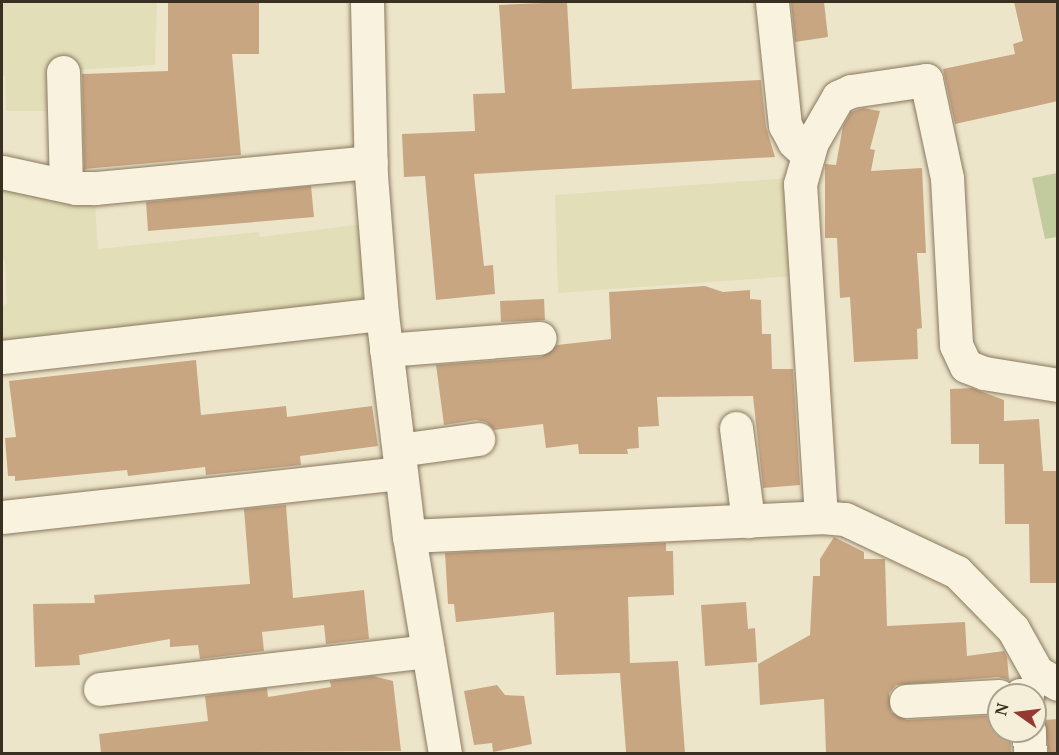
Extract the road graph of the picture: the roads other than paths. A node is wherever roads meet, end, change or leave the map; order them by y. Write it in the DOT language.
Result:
graph roads {
  1 [pos="367,2"];
  2 [pos="772,2"];
  3 [pos="63,72"];
  4 [pos="808,155"];
  5 [pos="371,162"];
  6 [pos="2,172"];
  7 [pos="66,185"];
  8 [pos="382,314"];
  9 [pos="540,338"];
  10 [pos="386,350"];
  11 [pos="2,357"];
  12 [pos="1058,385"];
  13 [pos="736,428"];
  14 [pos="478,439"];
  15 [pos="400,461"];
  16 [pos="2,517"];
  17 [pos="821,517"];
  18 [pos="748,520"];
  19 [pos="409,537"];
  20 [pos="428,651"];
  21 [pos="1032,683"];
  22 [pos="100,689"];
  23 [pos="987,697"];
  24 [pos="906,701"];
  25 [pos="445,753"];
  1 -- 5 [label="street"];
  2 -- 4 [label="street"];
  3 -- 7 [label="street"];
  4 -- 12 [label="street"];
  4 -- 17 [label="street"];
  5 -- 7 [label="street"];
  5 -- 8 [label="street"];
  6 -- 7 [label="street"];
  8 -- 10 [label="street"];
  8 -- 11 [label="street"];
  9 -- 10 [label="street"];
  10 -- 15 [label="street"];
  13 -- 18 [label="street"];
  14 -- 15 [label="street"];
  15 -- 16 [label="street"];
  15 -- 19 [label="street"];
  17 -- 18 [label="street"];
  17 -- 21 [label="street"];
  18 -- 19 [label="street"];
  19 -- 20 [label="street"];
  20 -- 22 [label="street"];
  20 -- 25 [label="street"];
  23 -- 24 [label="street"];
}
